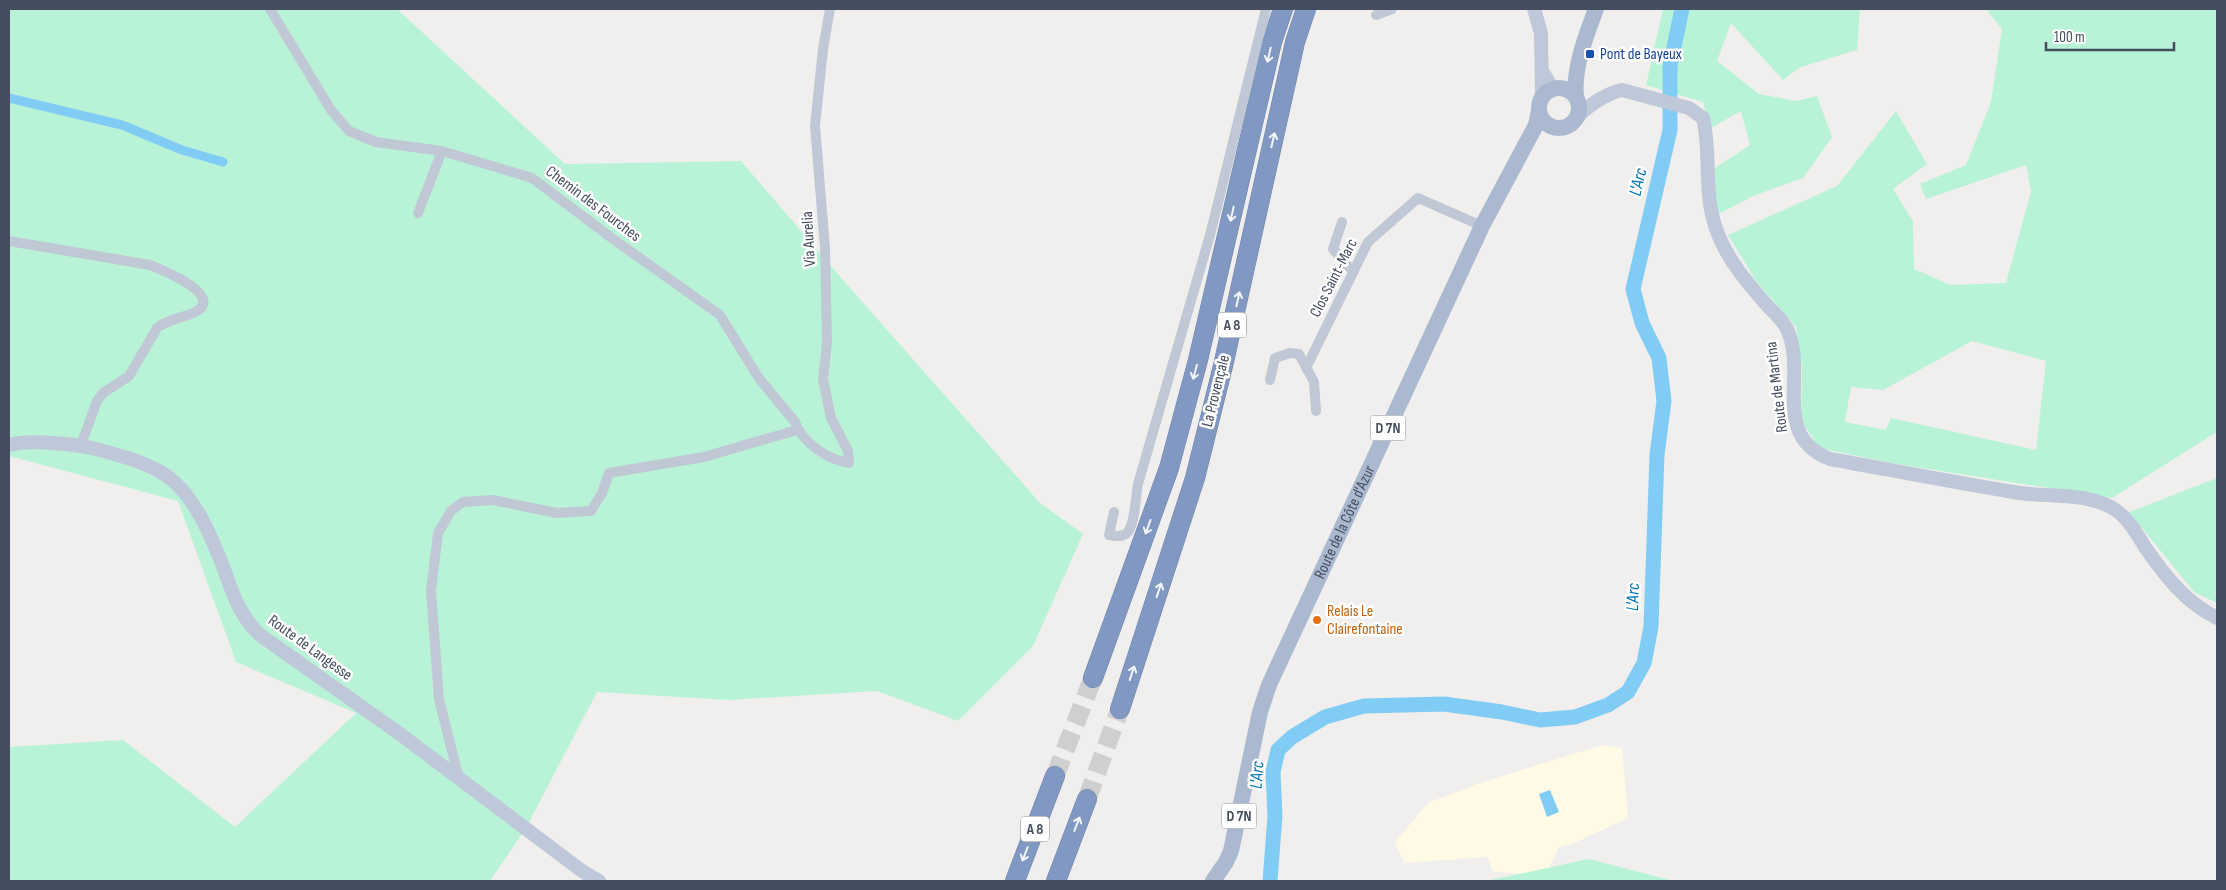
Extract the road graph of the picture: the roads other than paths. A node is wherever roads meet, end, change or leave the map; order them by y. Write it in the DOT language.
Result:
graph roads {
  1 [pos="270,9"];
  2 [pos="830,9"];
  3 [pos="1266,9"];
  4 [pos="1283,9"];
  5 [pos="1306,9"];
  6 [pos="1392,9"];
  7 [pos="1534,9"];
  8 [pos="1596,9"];
  9 [pos="1376,15"];
  10 [pos="1582,49"];
  11 [pos="1548,96"];
  12 [pos="1581,105"];
  13 [pos="1555,128"];
  14 [pos="442,151"];
  15 [pos="1508,174"];
  16 [pos="418,213"];
  17 [pos="1342,222"];
  18 [pos="1482,226"];
  19 [pos="9,241"];
  20 [pos="1354,270"];
  21 [pos="1306,368"];
  22 [pos="1270,380"];
  23 [pos="1316,411"];
  24 [pos="797,430"];
  25 [pos="81,445"];
  26 [pos="9,446"];
  27 [pos="850,463"];
  28 [pos="1114,512"];
  29 [pos="2217,618"];
  30 [pos="1093,678"];
  31 [pos="1120,709"];
  32 [pos="1056,776"];
  33 [pos="459,779"];
  34 [pos="1086,799"];
  35 [pos="599,881"];
  36 [pos="1015,881"];
  37 [pos="1056,881"];
  38 [pos="1212,881"];
  1 -- 14 [label="street, Chemin des Fourches"];
  2 -- 27 [label="street, Via Aurelia"];
  3 -- 28 [label="street"];
  4 -- 30 [label="highway, La Provençale / A 8, one-way"];
  31 -- 5 [label="highway, La Provençale / A 8, one-way"];
  6 -- 9 [label="street"];
  7 -- 11 [label="street"];
  8 -- 10 [label="main road, Route de la Côte d'Azur / D 7N"];
  10 -- 11 [label="main road, Route de la Côte d'Azur / D 7N"];
  10 -- 12 [label="main road, Route de la Côte d'Azur / D 7N"];
  11 -- 12 [label="main road"];
  11 -- 13 [label="main road"];
  11 -- 15 [label="main road, Route de la Côte d'Azur / D 7N"];
  12 -- 13 [label="main road"];
  12 -- 29 [label="street, Route de Martina"];
  13 -- 15 [label="main road, Route de la Côte d'Azur / D 7N"];
  14 -- 16 [label="street"];
  14 -- 24 [label="street, Chemin des Fourches"];
  15 -- 18 [label="main road, Route de la Côte d'Azur / D 7N"];
  17 -- 20 [label="street"];
  18 -- 20 [label="street, Clos Saint-Marc"];
  18 -- 38 [label="main road, Route de la Côte d'Azur / D 7N"];
  19 -- 25 [label="street"];
  20 -- 21 [label="street, Clos Saint-Marc"];
  21 -- 22 [label="street"];
  21 -- 23 [label="street"];
  24 -- 27 [label="street, Chemin des Fourches"];
  24 -- 33 [label="street"];
  25 -- 26 [label="street, Route de Langesse"];
  25 -- 33 [label="street, Route de Langesse"];
  32 -- 36 [label="highway, A 8, one-way"];
  33 -- 35 [label="street, Route de Langesse"];
  37 -- 34 [label="highway, A 8, one-way"];
}
